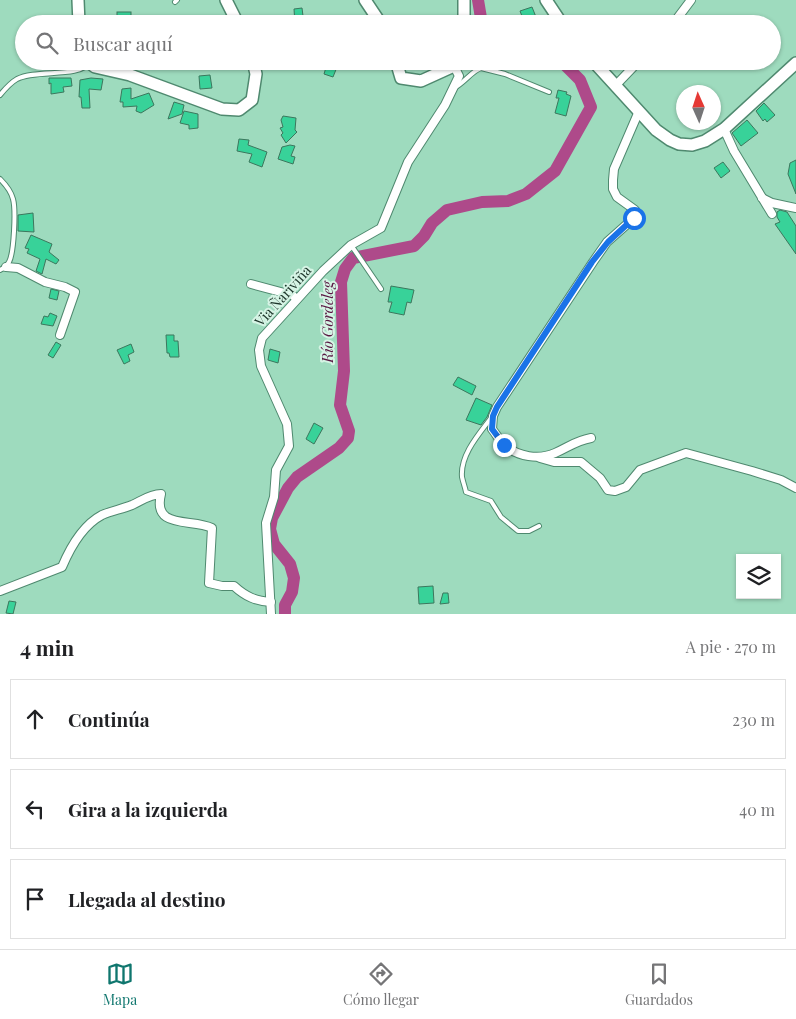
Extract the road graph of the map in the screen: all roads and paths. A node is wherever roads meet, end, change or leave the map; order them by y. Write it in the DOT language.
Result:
graph roads {
  1 [pos="78,0"];
  2 [pos="226,0"];
  3 [pos="365,0"];
  4 [pos="464,0"];
  5 [pos="546,0"];
  6 [pos="691,0"];
  7 [pos="79,15"];
  8 [pos="234,15"];
  9 [pos="375,15"];
  10 [pos="464,15"];
  11 [pos="556,15"];
  12 [pos="680,15"];
  13 [pos="796,63"];
  14 [pos="79,70"];
  15 [pos="108,70"];
  16 [pos="255,70"];
  17 [pos="399,70"];
  18 [pos="443,70"];
  19 [pos="457,70"];
  20 [pos="477,70"];
  21 [pos="489,70"];
  22 [pos="602,70"];
  23 [pos="630,70"];
  24 [pos="616,85"];
  25 [pos="452,89"];
  26 [pos="548,92"];
  27 [pos="0,96"];
  28 [pos="639,111"];
  29 [pos="724,129"];
  30 [pos="0,179"];
  31 [pos="761,196"];
  32 [pos="796,208"];
  33 [pos="772,214"];
  34 [pos="353,248"];
  35 [pos="3,268"];
  36 [pos="251,284"];
  37 [pos="381,289"];
  38 [pos="297,299"];
  39 [pos="60,335"];
  40 [pos="493,416"];
  41 [pos="591,438"];
  42 [pos="538,458"];
  43 [pos="796,488"];
  44 [pos="538,526"];
  45 [pos="0,591"];
  46 [pos="271,602"];
  47 [pos="271,614"];
  1 -- 7 [label="street"];
  2 -- 8 [label="street"];
  3 -- 9 [label="street"];
  4 -- 10 [label="street"];
  5 -- 11 [label="street"];
  6 -- 12 [label="street"];
  13 -- 29 [label="street"];
  14 -- 27 [label="lane"];
  15 -- 16 [label="street"];
  17 -- 18 [label="street"];
  19 -- 25 [label="street, Via Ñariviña"];
  20 -- 25 [label="lane"];
  21 -- 26 [label="lane"];
  22 -- 24 [label="street"];
  23 -- 24 [label="street"];
  24 -- 28 [label="street"];
  25 -- 34 [label="street, Via Ñariviña"];
  28 -- 29 [label="street"];
  28 -- 40 [label="street"];
  29 -- 31 [label="street"];
  30 -- 35 [label="lane"];
  31 -- 32 [label="street"];
  31 -- 33 [label="street"];
  34 -- 37 [label="lane"];
  34 -- 38 [label="street, Via Ñariviña"];
  35 -- 39 [label="street"];
  36 -- 38 [label="street"];
  38 -- 46 [label="street, Via Ñariviña"];
  40 -- 42 [label="street"];
  40 -- 44 [label="lane"];
  41 -- 42 [label="street"];
  42 -- 43 [label="street"];
  45 -- 46 [label="street"];
  46 -- 47 [label="street, Via Ñariviña"];
}
